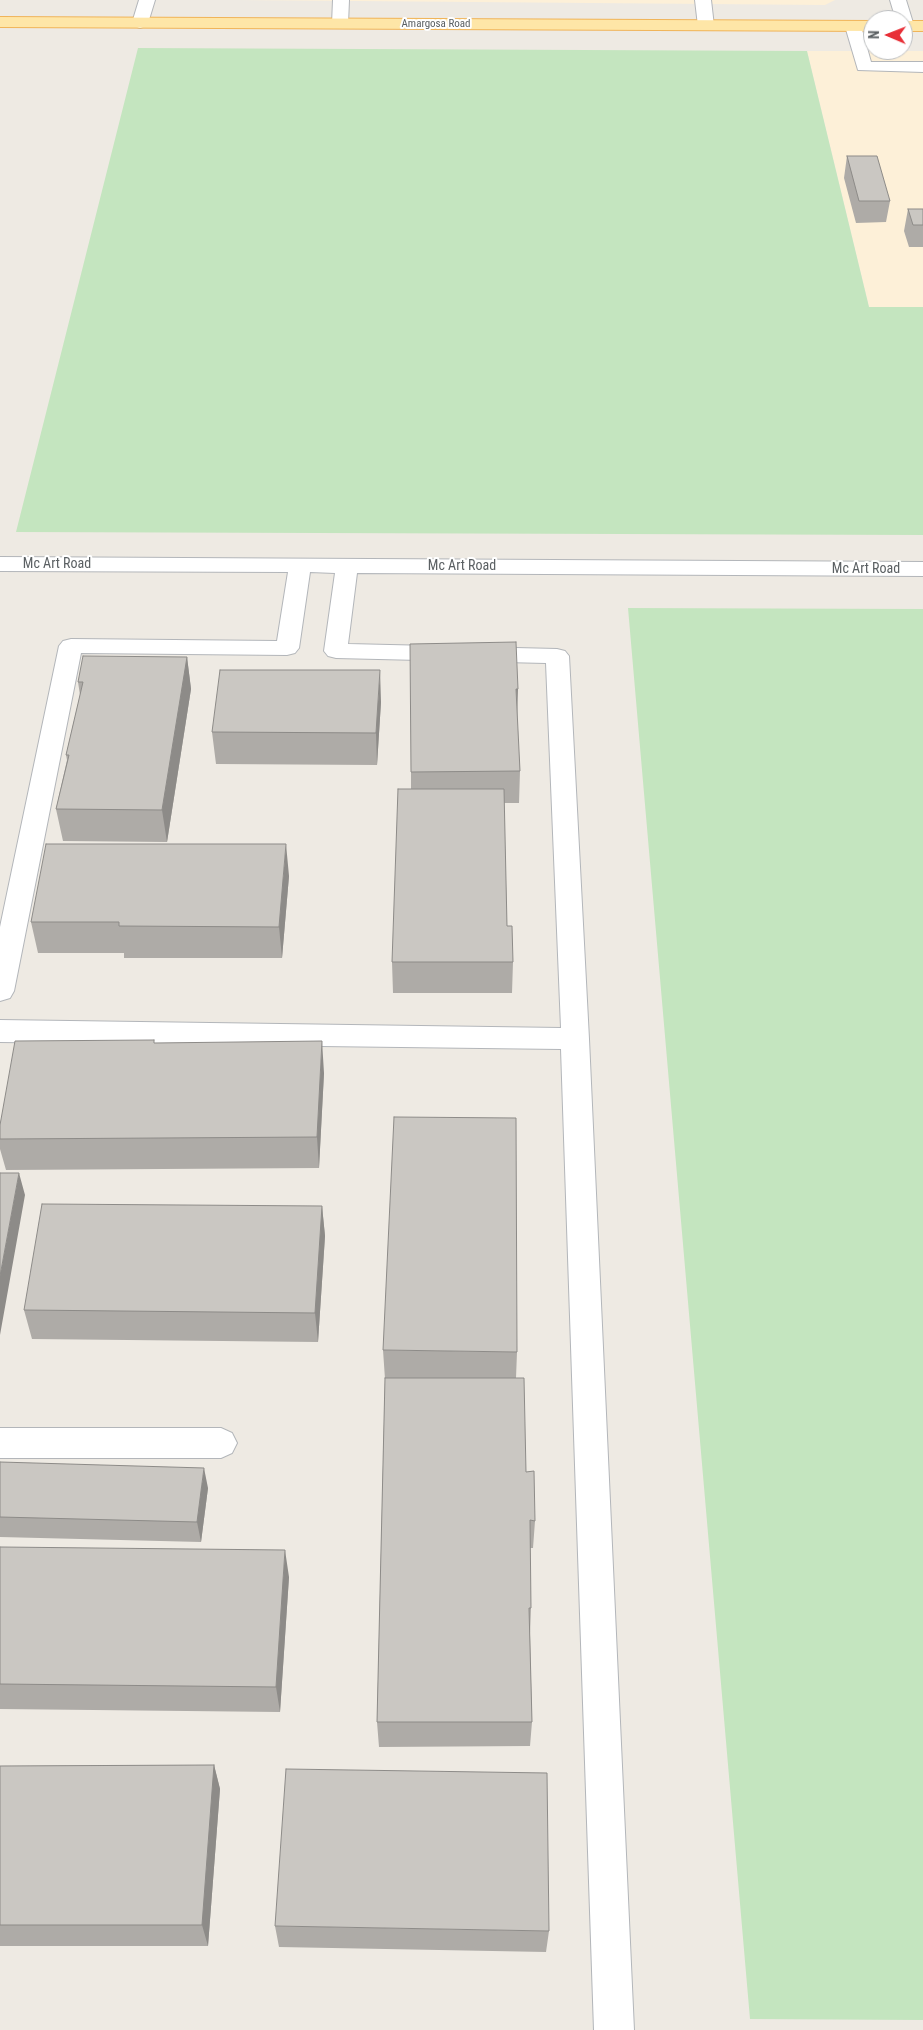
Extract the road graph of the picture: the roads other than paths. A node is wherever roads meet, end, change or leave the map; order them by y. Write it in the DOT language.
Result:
graph roads {
  1 [pos="146,0"];
  2 [pos="341,0"];
  3 [pos="703,0"];
  4 [pos="0,22"];
  5 [pos="140,23"];
  6 [pos="340,24"];
  7 [pos="706,26"];
  8 [pos="853,26"];
  9 [pos="863,26"];
  10 [pos="923,67"];
  11 [pos="0,564"];
  12 [pos="300,566"];
  13 [pos="347,566"];
  14 [pos="923,569"];
  15 [pos="0,991"];
  16 [pos="0,1031"];
  17 [pos="575,1039"];
  18 [pos="0,1443"];
  19 [pos="221,1443"];
  20 [pos="614,2030"];
  1 -- 5 [label="street"];
  2 -- 6 [label="street"];
  3 -- 7 [label="street"];
  4 -- 5 [label="main road, Amargosa Road"];
  5 -- 6 [label="main road, Amargosa Road"];
  6 -- 7 [label="main road, Amargosa Road"];
  7 -- 8 [label="main road, Amargosa Road"];
  8 -- 9 [label="main road, Amargosa Road"];
  8 -- 10 [label="street"];
  11 -- 12 [label="street, Mc Art Road"];
  12 -- 13 [label="street, Mc Art Road"];
  12 -- 15 [label="street"];
  13 -- 14 [label="street, Mc Art Road"];
  13 -- 17 [label="street"];
  16 -- 17 [label="street"];
  17 -- 20 [label="street"];
  18 -- 19 [label="street"];
}
